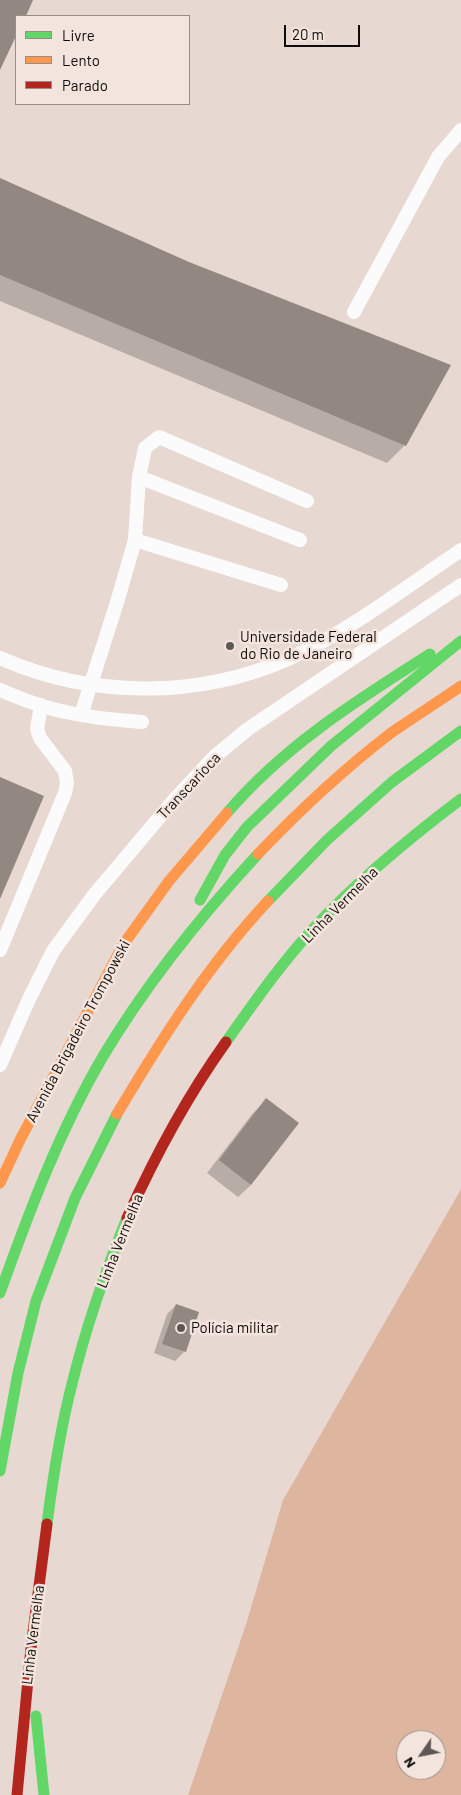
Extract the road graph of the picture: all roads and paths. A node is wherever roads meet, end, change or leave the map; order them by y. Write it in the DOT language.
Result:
graph roads {
  1 [pos="461,130"];
  2 [pos="354,312"];
  3 [pos="139,477"];
  4 [pos="307,501"];
  5 [pos="135,540"];
  6 [pos="300,540"];
  7 [pos="461,550"];
  8 [pos="281,585"];
  9 [pos="461,586"];
  10 [pos="461,634"];
  11 [pos="461,641"];
  12 [pos="0,658"];
  13 [pos="90,685"];
  14 [pos="461,686"];
  15 [pos="0,690"];
  16 [pos="41,705"];
  17 [pos="80,715"];
  18 [pos="142,722"];
  19 [pos="461,731"];
  20 [pos="461,799"];
  21 [pos="0,950"];
  22 [pos="160,971"];
  23 [pos="0,1065"];
  24 [pos="0,1183"];
  25 [pos="0,1293"];
  26 [pos="0,1471"];
  27 [pos="30,1654"];
  28 [pos="17,1795"];
  29 [pos="44,1795"];
  1 -- 2 [label="lane"];
  3 -- 4 [label="lane"];
  3 -- 5 [label="lane"];
  3 -- 6 [label="lane"];
  5 -- 8 [label="lane"];
  5 -- 13 [label="lane"];
  7 -- 13 [label="lane"];
  9 -- 23 [label="lane, Transcarioca"];
  10 -- 24 [label="main road, Avenida Brigadeiro Trompowski"];
  11 -- 22 [label="main road"];
  12 -- 13 [label="lane"];
  13 -- 17 [label="lane"];
  14 -- 22 [label="main road"];
  15 -- 16 [label="lane"];
  16 -- 17 [label="lane"];
  16 -- 21 [label="lane"];
  17 -- 18 [label="lane"];
  19 -- 26 [label="main road"];
  20 -- 27 [label="main road, Linha Vermelha"];
  22 -- 25 [label="main road"];
  27 -- 28 [label="main road, Linha Vermelha"];
  27 -- 29 [label="main road"];
}
